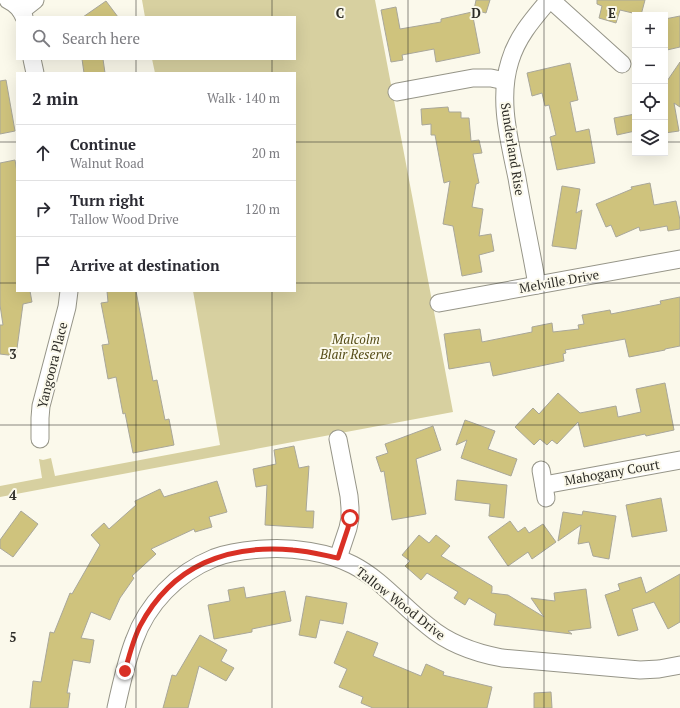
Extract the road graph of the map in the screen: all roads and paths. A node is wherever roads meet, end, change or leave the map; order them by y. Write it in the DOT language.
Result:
graph roads {
  1 [pos="8,0"];
  2 [pos="35,0"];
  3 [pos="550,0"];
  4 [pos="23,14"];
  5 [pos="32,60"];
  6 [pos="622,64"];
  7 [pos="35,72"];
  8 [pos="505,81"];
  9 [pos="397,92"];
  10 [pos="680,259"];
  11 [pos="537,285"];
  12 [pos="69,292"];
  13 [pos="439,304"];
  14 [pos="40,439"];
  15 [pos="338,439"];
  16 [pos="680,460"];
  17 [pos="543,484"];
  18 [pos="338,558"];
  19 [pos="680,665"];
  20 [pos="116,708"];
  1 -- 4 [label="street"];
  2 -- 4 [label="street"];
  3 -- 6 [label="street"];
  3 -- 8 [label="street, Sunderland Rise"];
  5 -- 7 [label="street"];
  8 -- 9 [label="street"];
  8 -- 11 [label="street, Sunderland Rise"];
  10 -- 11 [label="street, Melville Drive"];
  11 -- 13 [label="street, Melville Drive"];
  12 -- 14 [label="street, Yangoora Place"];
  15 -- 18 [label="street"];
  16 -- 17 [label="street, Mahogany Court"];
  18 -- 19 [label="street, Tallow Wood Drive"];
  18 -- 20 [label="street, Tallow Wood Drive"];
}
